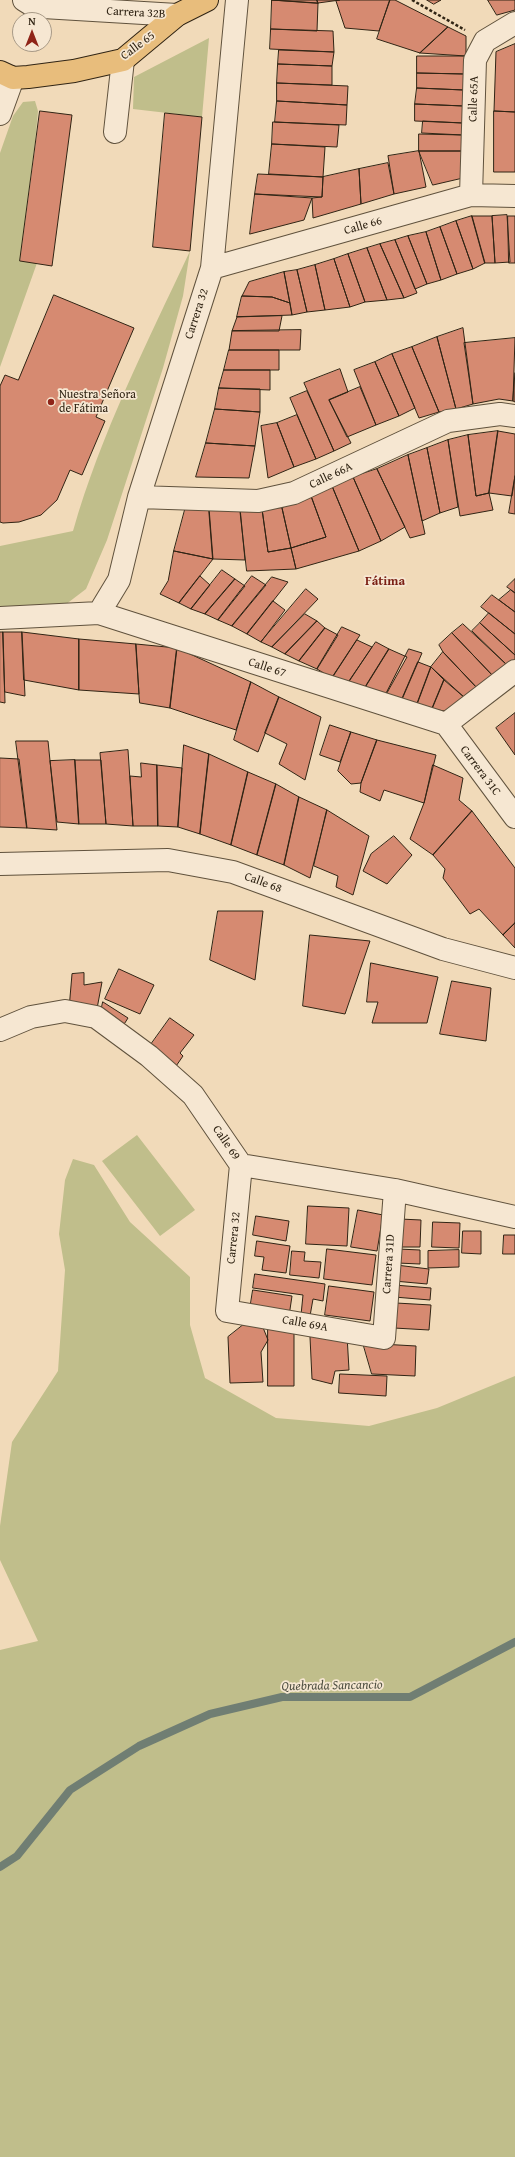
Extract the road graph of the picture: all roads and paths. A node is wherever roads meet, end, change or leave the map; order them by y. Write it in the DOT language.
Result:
graph roads {
  1 [pos="24,0"];
  2 [pos="207,0"];
  3 [pos="237,0"];
  4 [pos="412,0"];
  5 [pos="177,15"];
  6 [pos="515,23"];
  7 [pos="485,41"];
  8 [pos="123,60"];
  9 [pos="7,75"];
  10 [pos="0,114"];
  11 [pos="114,132"];
  12 [pos="471,196"];
  13 [pos="515,196"];
  14 [pos="212,268"];
  15 [pos="515,416"];
  16 [pos="138,497"];
  17 [pos="98,613"];
  18 [pos="0,618"];
  19 [pos="515,671"];
  20 [pos="446,724"];
  21 [pos="515,817"];
  22 [pos="0,864"];
  23 [pos="515,968"];
  24 [pos="0,1030"];
  25 [pos="241,1165"];
  26 [pos="395,1190"];
  27 [pos="515,1217"];
  28 [pos="227,1311"];
  29 [pos="384,1338"];
  1 -- 5 [label="street, Carrera 32B"];
  2 -- 5 [label="main road, Calle 65"];
  3 -- 14 [label="street, Carrera 32"];
  4 -- 7 [label="path"];
  5 -- 8 [label="main road, Calle 65"];
  6 -- 7 [label="street"];
  7 -- 12 [label="street, Calle 65A"];
  8 -- 9 [label="main road, Calle 65"];
  8 -- 11 [label="street"];
  9 -- 10 [label="street"];
  12 -- 13 [label="street, Calle 66"];
  12 -- 14 [label="street, Calle 66"];
  14 -- 16 [label="street, Carrera 32"];
  15 -- 16 [label="street, Calle 66A"];
  16 -- 17 [label="street, Carrera 32"];
  17 -- 18 [label="street, Calle 67"];
  17 -- 20 [label="street, Calle 67"];
  19 -- 20 [label="street"];
  20 -- 21 [label="street, Carrera 31C"];
  22 -- 23 [label="street, Calle 68"];
  24 -- 25 [label="street, Calle 69"];
  25 -- 26 [label="street, Calle 69"];
  25 -- 28 [label="street, Carrera 32"];
  26 -- 27 [label="street, Calle 69"];
  26 -- 29 [label="street, Carrera 31D"];
  28 -- 29 [label="street, Calle 69A"];
}
